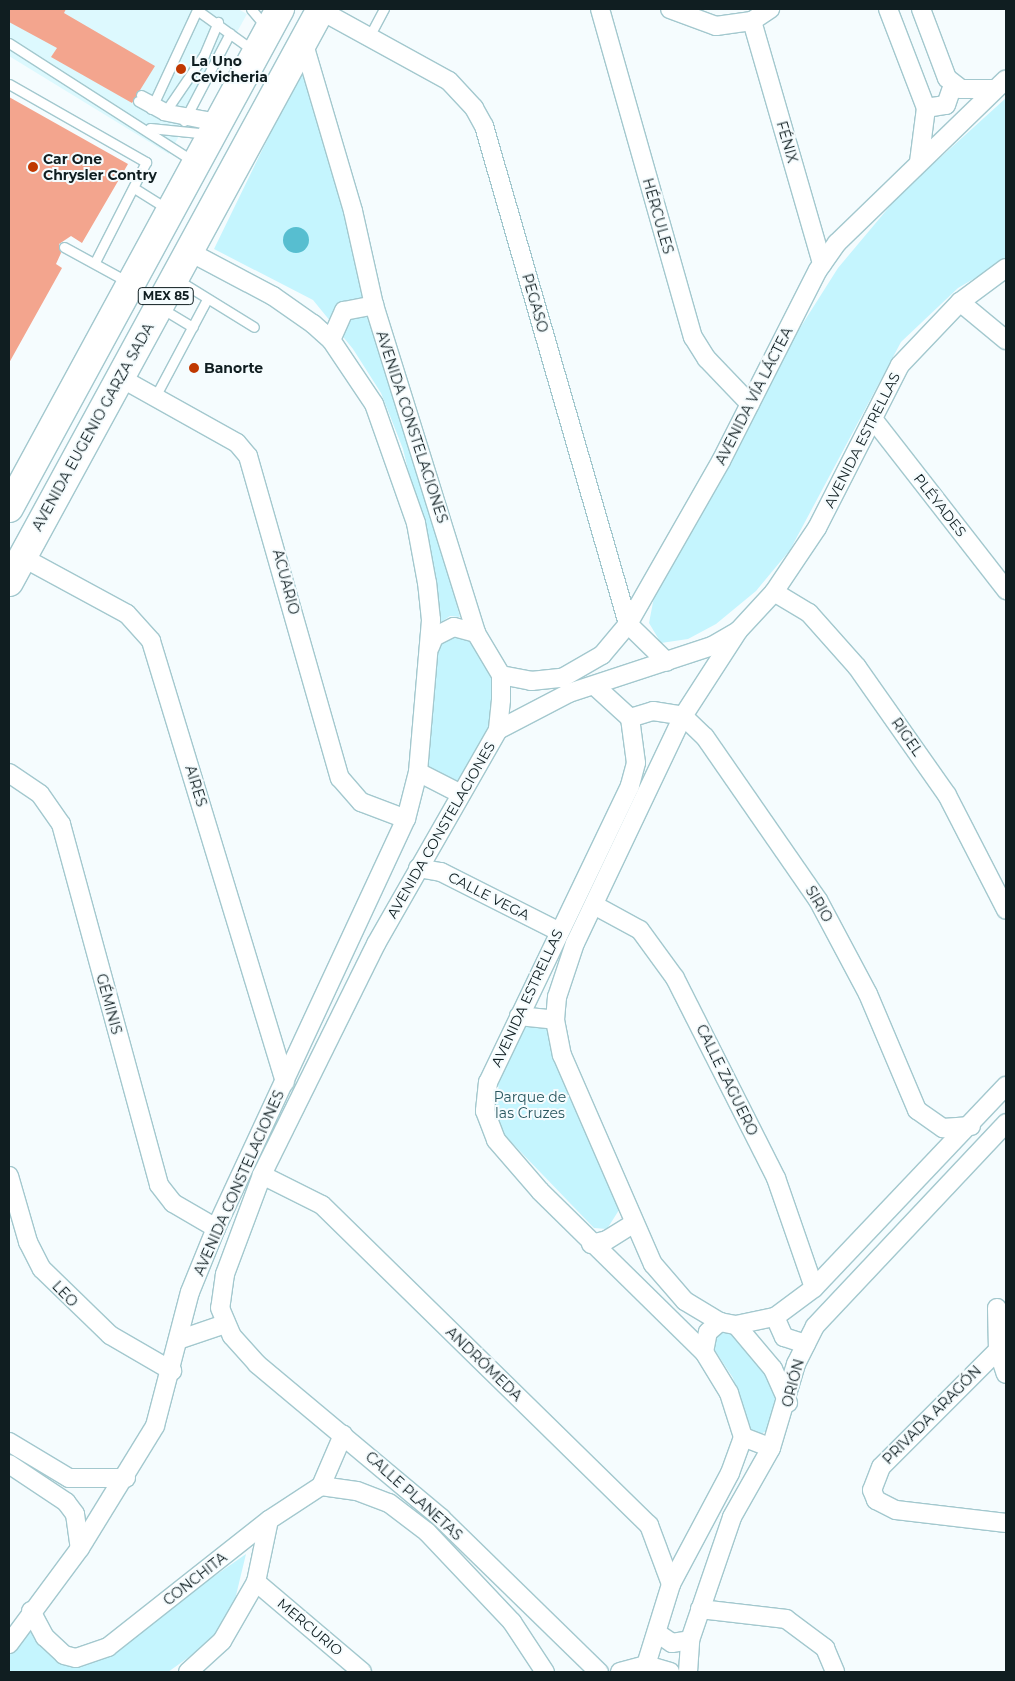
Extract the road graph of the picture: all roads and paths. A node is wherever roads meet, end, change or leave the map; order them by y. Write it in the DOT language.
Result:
graph roads {
  1 [pos="251,9"];
  2 [pos="320,9"];
  3 [pos="384,9"];
  4 [pos="600,9"];
  5 [pos="670,9"];
  6 [pos="770,9"];
  7 [pos="888,9"];
  8 [pos="921,9"];
  9 [pos="274,19"];
  10 [pos="752,21"];
  11 [pos="218,22"];
  12 [pos="230,33"];
  13 [pos="370,35"];
  14 [pos="303,41"];
  15 [pos="9,43"];
  16 [pos="256,53"];
  17 [pos="9,84"];
  18 [pos="1000,84"];
  19 [pos="953,85"];
  20 [pos="140,98"];
  21 [pos="153,106"];
  22 [pos="926,108"];
  23 [pos="166,112"];
  24 [pos="185,117"];
  25 [pos="215,126"];
  26 [pos="147,128"];
  27 [pos="919,162"];
  28 [pos="195,163"];
  29 [pos="134,188"];
  30 [pos="170,210"];
  31 [pos="64,247"];
  32 [pos="190,252"];
  33 [pos="95,262"];
  34 [pos="822,264"];
  35 [pos="1006,268"];
  36 [pos="175,279"];
  37 [pos="130,283"];
  38 [pos="207,299"];
  39 [pos="960,302"];
  40 [pos="374,305"];
  41 [pos="159,307"];
  42 [pos="193,327"];
  43 [pos="254,327"];
  44 [pos="331,340"];
  45 [pos="1006,340"];
  46 [pos="119,377"];
  47 [pos="155,397"];
  48 [pos="750,404"];
  49 [pos="873,419"];
  50 [pos="9,508"];
  51 [pos="22,557"];
  52 [pos="9,582"];
  53 [pos="1006,590"];
  54 [pos="774,592"];
  55 [pos="628,624"];
  56 [pos="738,632"];
  57 [pos="476,633"];
  58 [pos="430,647"];
  59 [pos="667,662"];
  60 [pos="501,675"];
  61 [pos="596,687"];
  62 [pos="683,716"];
  63 [pos="630,718"];
  64 [pos="498,730"];
  65 [pos="418,772"];
  66 [pos="9,773"];
  67 [pos="461,794"];
  68 [pos="406,819"];
  69 [pos="418,868"];
  70 [pos="594,905"];
  71 [pos="1006,910"];
  72 [pos="558,931"];
  73 [pos="519,1016"];
  74 [pos="555,1020"];
  75 [pos="284,1082"];
  76 [pos="1006,1086"];
  77 [pos="1006,1123"];
  78 [pos="971,1126"];
  79 [pos="262,1175"];
  80 [pos="9,1176"];
  81 [pos="633,1224"];
  82 [pos="216,1228"];
  83 [pos="591,1244"];
  84 [pos="814,1288"];
  85 [pos="997,1308"];
  86 [pos="775,1317"];
  87 [pos="728,1323"];
  88 [pos="225,1324"];
  89 [pos="178,1340"];
  90 [pos="806,1344"];
  91 [pos="998,1350"];
  92 [pos="704,1352"];
  93 [pos="172,1371"];
  94 [pos="1006,1374"];
  95 [pos="788,1403"];
  96 [pos="343,1435"];
  97 [pos="743,1437"];
  98 [pos="9,1442"];
  99 [pos="771,1448"];
  100 [pos="9,1464"];
  101 [pos="126,1478"];
  102 [pos="321,1486"];
  103 [pos="269,1520"];
  104 [pos="1006,1522"];
  105 [pos="80,1548"];
  106 [pos="256,1582"];
  107 [pos="671,1584"];
  108 [pos="700,1610"];
  109 [pos="32,1611"];
  110 [pos="656,1633"];
  111 [pos="12,1634"];
  112 [pos="690,1640"];
  113 [pos="646,1665"];
  114 [pos="188,1672"];
  115 [pos="362,1672"];
  116 [pos="545,1672"];
  117 [pos="599,1672"];
  118 [pos="620,1672"];
  119 [pos="670,1672"];
  120 [pos="688,1672"];
  121 [pos="835,1672"];
  1 -- 9 [label="lane"];
  2 -- 13 [label="street, PEGASO"];
  2 -- 14 [label="highway, AVENIDA EUGENIO GARZA SADA / MEX 85"];
  3 -- 13 [label="lane"];
  4 -- 48 [label="street, HÉRCULES"];
  5 -- 10 [label="street"];
  6 -- 10 [label="street"];
  7 -- 22 [label="street"];
  8 -- 19 [label="street"];
  9 -- 16 [label="highway, MEX 85"];
  10 -- 34 [label="street, FÉNIX"];
  11 -- 12 [label="lane"];
  11 -- 21 [label="lane"];
  11 -- 23 [label="lane"];
  12 -- 16 [label="lane"];
  12 -- 24 [label="lane"];
  13 -- 55 [label="street, PEGASO"];
  14 -- 32 [label="highway, AVENIDA EUGENIO GARZA SADA / MEX 85"];
  14 -- 40 [label="street, AVENIDA CONSTELACIONES"];
  15 -- 26 [label="lane"];
  16 -- 25 [label="highway, MEX 85"];
  17 -- 29 [label="lane"];
  18 -- 19 [label="street"];
  18 -- 27 [label="street, AVENIDA VÍA LÁCTEA"];
  19 -- 22 [label="street"];
  20 -- 21 [label="lane"];
  21 -- 23 [label="lane"];
  22 -- 27 [label="street"];
  23 -- 24 [label="lane"];
  24 -- 25 [label="lane"];
  25 -- 26 [label="lane"];
  25 -- 28 [label="highway, MEX 85"];
  26 -- 28 [label="lane"];
  27 -- 34 [label="street, AVENIDA VÍA LÁCTEA"];
  28 -- 30 [label="highway, MEX 85"];
  29 -- 30 [label="lane"];
  29 -- 33 [label="lane"];
  30 -- 37 [label="highway, MEX 85"];
  31 -- 33 [label="lane"];
  32 -- 36 [label="highway, AVENIDA EUGENIO GARZA SADA / MEX 85"];
  32 -- 44 [label="street, AVENIDA CONSTELACIONES"];
  33 -- 37 [label="lane"];
  34 -- 48 [label="street, AVENIDA VÍA LÁCTEA"];
  35 -- 39 [label="street, AVENIDA ESTRELLAS"];
  36 -- 38 [label="lane"];
  36 -- 41 [label="highway, AVENIDA EUGENIO GARZA SADA / MEX 85"];
  37 -- 50 [label="highway, MEX 85"];
  38 -- 42 [label="lane"];
  38 -- 43 [label="lane"];
  39 -- 45 [label="street"];
  39 -- 49 [label="street, AVENIDA ESTRELLAS"];
  40 -- 44 [label="street"];
  40 -- 57 [label="street, AVENIDA CONSTELACIONES"];
  41 -- 42 [label="lane"];
  41 -- 46 [label="highway, AVENIDA EUGENIO GARZA SADA / MEX 85"];
  42 -- 47 [label="lane"];
  44 -- 58 [label="street, AVENIDA CONSTELACIONES"];
  46 -- 47 [label="street, ACUARIO"];
  46 -- 51 [label="highway, AVENIDA EUGENIO GARZA SADA / MEX 85"];
  47 -- 68 [label="street, ACUARIO"];
  48 -- 55 [label="street, AVENIDA VÍA LÁCTEA"];
  49 -- 53 [label="street, PLÉYADES"];
  49 -- 54 [label="street, AVENIDA ESTRELLAS"];
  51 -- 52 [label="highway, AVENIDA EUGENIO GARZA SADA / MEX 85"];
  51 -- 75 [label="street, AIRES"];
  54 -- 56 [label="street, AVENIDA ESTRELLAS"];
  54 -- 71 [label="street, RIGEL"];
  55 -- 59 [label="street, PEGASO"];
  55 -- 60 [label="street, AVENIDA VÍA LÁCTEA"];
  56 -- 59 [label="street, AVENIDA ESTRELLAS"];
  56 -- 62 [label="street, AVENIDA ESTRELLAS"];
  57 -- 58 [label="street"];
  57 -- 60 [label="street, AVENIDA CONSTELACIONES"];
  58 -- 65 [label="street, AVENIDA CONSTELACIONES"];
  59 -- 61 [label="street"];
  60 -- 64 [label="street, AVENIDA CONSTELACIONES"];
  61 -- 63 [label="street"];
  61 -- 64 [label="street"];
  62 -- 63 [label="street"];
  62 -- 70 [label="street, AVENIDA ESTRELLAS"];
  62 -- 78 [label="street, SIRIO"];
  63 -- 72 [label="street, AVENIDA ESTRELLAS"];
  64 -- 67 [label="street, AVENIDA CONSTELACIONES"];
  65 -- 67 [label="street"];
  65 -- 68 [label="street, AVENIDA CONSTELACIONES"];
  66 -- 82 [label="street, GÉMINIS"];
  67 -- 69 [label="street, AVENIDA CONSTELACIONES"];
  68 -- 75 [label="street, AVENIDA CONSTELACIONES"];
  69 -- 72 [label="street, CALLE VEGA"];
  69 -- 79 [label="street, AVENIDA CONSTELACIONES"];
  70 -- 74 [label="street, AVENIDA ESTRELLAS"];
  70 -- 84 [label="street, CALLE ZAGUERO"];
  72 -- 73 [label="street, AVENIDA ESTRELLAS"];
  73 -- 74 [label="street"];
  73 -- 83 [label="street, AVENIDA ESTRELLAS"];
  74 -- 81 [label="street, AVENIDA ESTRELLAS"];
  75 -- 82 [label="street, AVENIDA CONSTELACIONES"];
  76 -- 78 [label="street"];
  77 -- 90 [label="street, ORIÓN"];
  78 -- 84 [label="street"];
  79 -- 88 [label="street, AVENIDA CONSTELACIONES"];
  79 -- 107 [label="street, ANDRÓMEDA"];
  80 -- 93 [label="street, LEO"];
  81 -- 83 [label="street"];
  81 -- 87 [label="street, AVENIDA ESTRELLAS"];
  82 -- 89 [label="street, AVENIDA CONSTELACIONES"];
  83 -- 92 [label="street, AVENIDA ESTRELLAS"];
  84 -- 86 [label="street"];
  85 -- 91 [label="street, PRIVADA ARAGÓN"];
  86 -- 87 [label="street"];
  86 -- 90 [label="street"];
  87 -- 92 [label="street"];
  87 -- 95 [label="street, AVENIDA ESTRELLAS"];
  88 -- 89 [label="street"];
  88 -- 96 [label="street, CALLE PLANETAS"];
  89 -- 93 [label="street, AVENIDA CONSTELACIONES"];
  90 -- 95 [label="street, ORIÓN"];
  91 -- 94 [label="street, PRIVADA ARAGÓN"];
  91 -- 104 [label="street, PRIVADA ARAGÓN"];
  92 -- 97 [label="street, AVENIDA ESTRELLAS"];
  93 -- 101 [label="street, AVENIDA CONSTELACIONES"];
  95 -- 99 [label="street, ORIÓN"];
  96 -- 102 [label="street"];
  96 -- 117 [label="street, CALLE PLANETAS"];
  97 -- 99 [label="street"];
  97 -- 107 [label="street"];
  98 -- 101 [label="street"];
  99 -- 108 [label="street, ORIÓN"];
  100 -- 105 [label="street"];
  101 -- 105 [label="street, AVENIDA CONSTELACIONES"];
  102 -- 103 [label="street, CONCHITA"];
  102 -- 116 [label="street, CALLE PLANETAS"];
  103 -- 106 [label="street"];
  103 -- 109 [label="street, CONCHITA"];
  105 -- 109 [label="street, AVENIDA CONSTELACIONES"];
  106 -- 114 [label="street"];
  106 -- 115 [label="street, MERCURIO"];
  107 -- 110 [label="street"];
  108 -- 112 [label="street, ORIÓN"];
  108 -- 121 [label="street"];
  109 -- 111 [label="street, AVENIDA CONSTELACIONES"];
  110 -- 112 [label="street"];
  110 -- 113 [label="street"];
  112 -- 120 [label="street, ORIÓN"];
  113 -- 118 [label="street"];
  113 -- 119 [label="street"];
}
